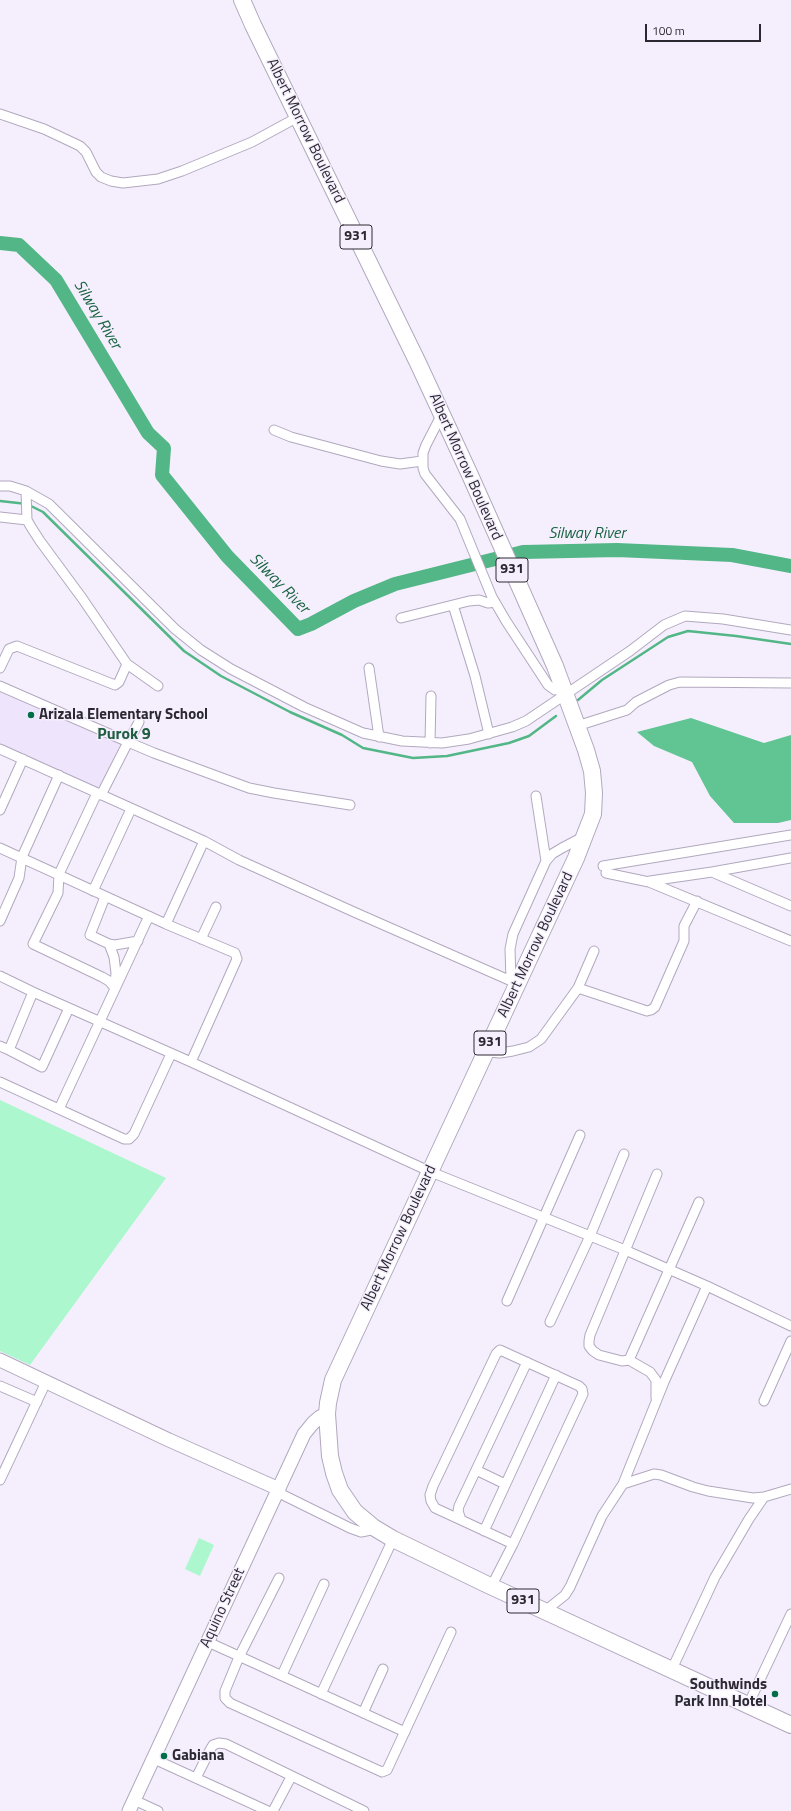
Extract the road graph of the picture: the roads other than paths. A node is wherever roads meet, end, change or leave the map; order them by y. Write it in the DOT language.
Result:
graph roads {
  1 [pos="242,0"];
  2 [pos="0,114"];
  3 [pos="298,117"];
  4 [pos="442,414"];
  5 [pos="274,430"];
  6 [pos="422,461"];
  7 [pos="0,486"];
  8 [pos="26,499"];
  9 [pos="0,517"];
  10 [pos="27,520"];
  11 [pos="493,599"];
  12 [pos="454,605"];
  13 [pos="401,618"];
  14 [pos="791,630"];
  15 [pos="127,664"];
  16 [pos="0,668"];
  17 [pos="369,668"];
  18 [pos="791,683"];
  19 [pos="0,686"];
  20 [pos="158,686"];
  21 [pos="565,692"];
  22 [pos="431,696"];
  23 [pos="139,722"];
  24 [pos="577,726"];
  25 [pos="489,734"];
  26 [pos="379,737"];
  27 [pos="128,742"];
  28 [pos="430,743"];
  29 [pos="0,749"];
  30 [pos="23,759"];
  31 [pos="59,775"];
  32 [pos="99,794"];
  33 [pos="536,796"];
  34 [pos="350,805"];
  35 [pos="131,809"];
  36 [pos="0,810"];
  37 [pos="586,835"];
  38 [pos="791,836"];
  39 [pos="204,841"];
  40 [pos="0,848"];
  41 [pos="22,857"];
  42 [pos="791,858"];
  43 [pos="546,861"];
  44 [pos="778,861"];
  45 [pos="791,867"];
  46 [pos="724,870"];
  47 [pos="712,872"];
  48 [pos="59,874"];
  49 [pos="728,879"];
  50 [pos="649,882"];
  51 [pos="93,891"];
  52 [pos="105,897"];
  53 [pos="697,901"];
  54 [pos="791,906"];
  55 [pos="216,907"];
  56 [pos="149,916"];
  57 [pos="0,921"];
  58 [pos="166,924"];
  59 [pos="202,939"];
  60 [pos="138,941"];
  61 [pos="791,941"];
  62 [pos="108,944"];
  63 [pos="594,951"];
  64 [pos="0,976"];
  65 [pos="514,982"];
  66 [pos="115,988"];
  67 [pos="578,988"];
  68 [pos="33,992"];
  69 [pos="69,1008"];
  70 [pos="100,1021"];
  71 [pos="4,1048"];
  72 [pos="486,1052"];
  73 [pos="171,1054"];
  74 [pos="191,1062"];
  75 [pos="0,1082"];
  76 [pos="59,1109"];
  77 [pos="580,1135"];
  78 [pos="624,1154"];
  79 [pos="431,1172"];
  80 [pos="657,1174"];
  81 [pos="699,1202"];
  82 [pos="544,1217"];
  83 [pos="590,1236"];
  84 [pos="625,1250"];
  85 [pos="669,1270"];
  86 [pos="708,1286"];
  87 [pos="507,1301"];
  88 [pos="550,1322"];
  89 [pos="791,1326"];
  90 [pos="791,1341"];
  91 [pos="0,1360"];
  92 [pos="629,1360"];
  93 [pos="527,1362"];
  94 [pos="556,1375"];
  95 [pos="46,1382"];
  96 [pos="0,1386"];
  97 [pos="764,1401"];
  98 [pos="37,1402"];
  99 [pos="656,1405"];
  100 [pos="327,1414"];
  101 [pos="476,1470"];
  102 [pos="0,1480"];
  103 [pos="505,1484"];
  104 [pos="623,1484"];
  105 [pos="791,1489"];
  106 [pos="278,1490"];
  107 [pos="764,1497"];
  108 [pos="461,1520"];
  109 [pos="376,1529"];
  110 [pos="484,1531"];
  111 [pos="392,1539"];
  112 [pos="513,1544"];
  113 [pos="279,1578"];
  114 [pos="324,1584"];
  115 [pos="492,1587"];
  116 [pos="545,1611"];
  117 [pos="791,1614"];
  118 [pos="451,1632"];
  119 [pos="208,1642"];
  120 [pos="239,1657"];
  121 [pos="383,1669"];
  122 [pos="672,1669"];
  123 [pos="282,1675"];
  124 [pos="320,1694"];
  125 [pos="748,1705"];
  126 [pos="363,1713"];
  127 [pos="791,1725"];
  128 [pos="405,1732"];
  129 [pos="154,1759"];
  130 [pos="291,1776"];
  131 [pos="196,1778"];
  132 [pos="132,1806"];
  133 [pos="158,1811"];
  134 [pos="268,1811"];
  135 [pos="273,1811"];
  136 [pos="364,1811"];
  1 -- 3 [label="highway, Albert Morrow Boulevard / 931"];
  2 -- 3 [label="street"];
  3 -- 4 [label="highway, Albert Morrow Boulevard / 931"];
  4 -- 6 [label="street"];
  4 -- 21 [label="highway, Albert Morrow Boulevard / 931"];
  5 -- 6 [label="street"];
  6 -- 11 [label="street"];
  7 -- 8 [label="street"];
  8 -- 10 [label="street"];
  8 -- 26 [label="street"];
  9 -- 10 [label="street"];
  10 -- 15 [label="street"];
  11 -- 12 [label="street"];
  11 -- 21 [label="street"];
  12 -- 13 [label="street"];
  12 -- 25 [label="street"];
  14 -- 21 [label="street"];
  15 -- 16 [label="street"];
  15 -- 20 [label="street"];
  17 -- 26 [label="street"];
  18 -- 24 [label="street"];
  19 -- 27 [label="street"];
  21 -- 24 [label="highway, Albert Morrow Boulevard / 931"];
  21 -- 25 [label="street"];
  22 -- 28 [label="street"];
  23 -- 27 [label="street"];
  24 -- 37 [label="highway, Albert Morrow Boulevard / 931"];
  25 -- 28 [label="street"];
  26 -- 28 [label="street"];
  27 -- 32 [label="street"];
  27 -- 34 [label="street"];
  29 -- 30 [label="street"];
  30 -- 31 [label="street"];
  30 -- 36 [label="street"];
  31 -- 32 [label="street"];
  31 -- 41 [label="street"];
  32 -- 35 [label="street"];
  32 -- 48 [label="street"];
  33 -- 43 [label="street"];
  35 -- 39 [label="street"];
  35 -- 51 [label="street"];
  37 -- 43 [label="street"];
  37 -- 65 [label="highway, Albert Morrow Boulevard / 931"];
  38 -- 50 [label="street"];
  39 -- 58 [label="street"];
  39 -- 65 [label="street"];
  40 -- 41 [label="street"];
  41 -- 48 [label="street"];
  41 -- 57 [label="street"];
  42 -- 44 [label="street"];
  43 -- 65 [label="street"];
  44 -- 45 [label="street"];
  44 -- 46 [label="street"];
  46 -- 47 [label="street"];
  46 -- 49 [label="street"];
  47 -- 49 [label="street"];
  47 -- 50 [label="street"];
  48 -- 51 [label="street"];
  48 -- 66 [label="street"];
  49 -- 54 [label="street"];
  50 -- 53 [label="street"];
  51 -- 52 [label="street"];
  52 -- 56 [label="street"];
  52 -- 62 [label="street"];
  53 -- 61 [label="street"];
  53 -- 67 [label="street"];
  55 -- 59 [label="street"];
  56 -- 58 [label="street"];
  56 -- 60 [label="street"];
  58 -- 59 [label="street"];
  59 -- 74 [label="street"];
  60 -- 62 [label="street"];
  60 -- 66 [label="street"];
  62 -- 66 [label="street"];
  63 -- 67 [label="street"];
  64 -- 68 [label="street"];
  65 -- 72 [label="highway, Albert Morrow Boulevard / 931"];
  66 -- 70 [label="street"];
  67 -- 72 [label="street"];
  68 -- 69 [label="street"];
  68 -- 71 [label="street"];
  69 -- 70 [label="street"];
  69 -- 71 [label="street"];
  70 -- 73 [label="street"];
  70 -- 76 [label="street"];
  72 -- 79 [label="highway, Albert Morrow Boulevard / 931"];
  73 -- 74 [label="street"];
  73 -- 76 [label="street"];
  74 -- 79 [label="street"];
  75 -- 76 [label="street"];
  77 -- 82 [label="street"];
  78 -- 83 [label="street"];
  79 -- 82 [label="street"];
  79 -- 100 [label="highway, Albert Morrow Boulevard / 931"];
  80 -- 84 [label="street"];
  81 -- 85 [label="street"];
  82 -- 83 [label="street"];
  82 -- 87 [label="street"];
  83 -- 84 [label="street"];
  83 -- 88 [label="street"];
  84 -- 85 [label="street"];
  84 -- 92 [label="street"];
  85 -- 86 [label="street"];
  85 -- 92 [label="street"];
  86 -- 89 [label="street"];
  86 -- 99 [label="street"];
  90 -- 97 [label="street"];
  91 -- 95 [label="main road"];
  92 -- 99 [label="street"];
  93 -- 94 [label="street"];
  93 -- 101 [label="street"];
  93 -- 108 [label="street"];
  94 -- 103 [label="street"];
  94 -- 112 [label="street"];
  95 -- 98 [label="street"];
  95 -- 106 [label="main road"];
  96 -- 98 [label="street"];
  98 -- 102 [label="street"];
  99 -- 104 [label="street"];
  100 -- 106 [label="main road, Aquino Street"];
  100 -- 109 [label="highway, Albert Morrow Boulevard / 931"];
  101 -- 103 [label="street"];
  101 -- 108 [label="street"];
  103 -- 110 [label="street"];
  104 -- 107 [label="street"];
  104 -- 116 [label="street"];
  105 -- 107 [label="street"];
  106 -- 109 [label="street"];
  106 -- 119 [label="main road, Aquino Street"];
  107 -- 122 [label="street"];
  108 -- 110 [label="street"];
  109 -- 111 [label="highway, Albert Morrow Boulevard / 931"];
  110 -- 112 [label="street"];
  111 -- 115 [label="highway, Albert Morrow Boulevard / 931"];
  111 -- 124 [label="street"];
  112 -- 115 [label="street"];
  113 -- 120 [label="street"];
  114 -- 123 [label="street"];
  115 -- 116 [label="highway, Albert Morrow Boulevard / 931"];
  116 -- 122 [label="highway, Albert Morrow Boulevard / 931"];
  117 -- 125 [label="street"];
  118 -- 128 [label="street"];
  119 -- 120 [label="street"];
  119 -- 129 [label="main road, Aquino Street"];
  120 -- 123 [label="street"];
  120 -- 128 [label="street"];
  121 -- 126 [label="street"];
  122 -- 125 [label="highway, Albert Morrow Boulevard / 931"];
  123 -- 124 [label="street"];
  124 -- 126 [label="street"];
  125 -- 127 [label="highway, Albert Morrow Boulevard / 931"];
  126 -- 128 [label="street"];
  129 -- 131 [label="street"];
  129 -- 132 [label="main road, Aquino Street"];
  130 -- 131 [label="street"];
  130 -- 135 [label="street"];
  130 -- 136 [label="street"];
  131 -- 134 [label="street"];
  132 -- 133 [label="street"];
}
